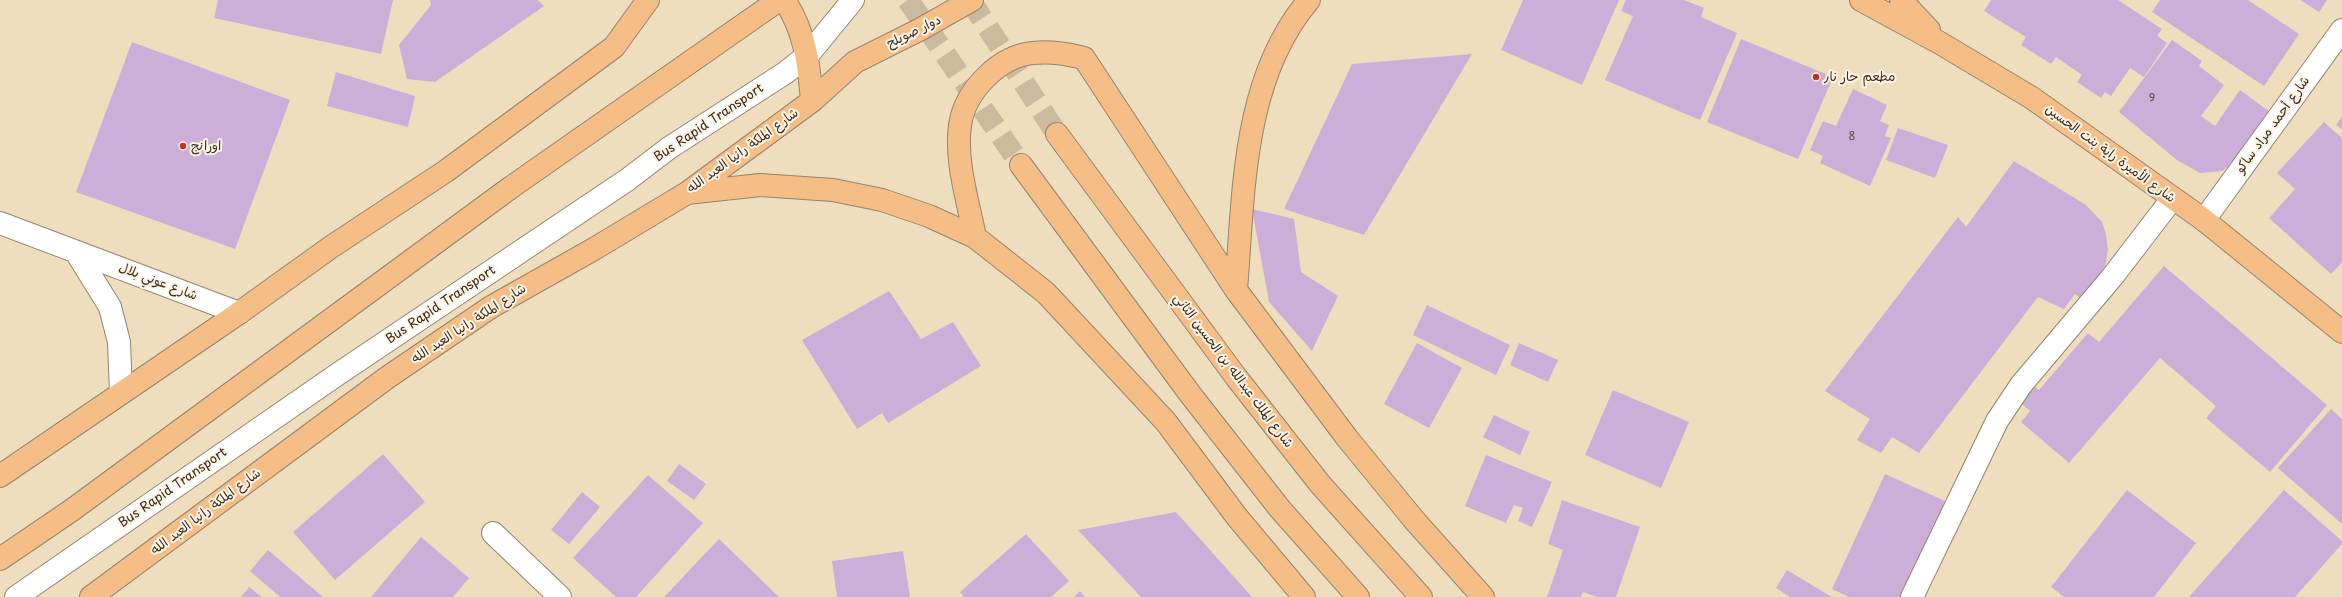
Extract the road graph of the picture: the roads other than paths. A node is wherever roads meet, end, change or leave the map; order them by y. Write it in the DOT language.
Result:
graph roads {
  1 [pos="648,0"];
  2 [pos="779,0"];
  3 [pos="784,0"];
  4 [pos="853,0"];
  5 [pos="972,0"];
  6 [pos="1309,0"];
  7 [pos="1861,0"];
  8 [pos="1901,0"];
  9 [pos="2342,30"];
  10 [pos="1940,43"];
  11 [pos="808,55"];
  12 [pos="855,62"];
  13 [pos="812,101"];
  14 [pos="1057,134"];
  15 [pos="1021,165"];
  16 [pos="687,192"];
  17 [pos="2172,199"];
  18 [pos="2204,220"];
  19 [pos="0,223"];
  20 [pos="975,237"];
  21 [pos="76,252"];
  22 [pos="1236,290"];
  23 [pos="239,313"];
  24 [pos="2342,332"];
  25 [pos="121,393"];
  26 [pos="0,476"];
  27 [pos="493,533"];
  28 [pos="0,559"];
  29 [pos="16,597"];
  30 [pos="90,597"];
  31 [pos="560,597"];
  32 [pos="1304,597"];
  33 [pos="1358,597"];
  34 [pos="1421,597"];
  35 [pos="1483,597"];
  36 [pos="1912,597"];
  1 -- 23 [label="main road"];
  2 -- 28 [label="main road"];
  3 -- 11 [label="main road"];
  4 -- 11 [label="street, Bus Rapid Transport"];
  5 -- 12 [label="main road, دوار صويلح"];
  6 -- 22 [label="main road"];
  7 -- 10 [label="main road, شارع الأميرة راية بنت الحسين"];
  8 -- 10 [label="main road"];
  9 -- 18 [label="street, شارع أحمد مراد ساكو"];
  10 -- 17 [label="main road, شارع الأميرة راية بنت الحسين"];
  11 -- 13 [label="main road"];
  11 -- 29 [label="street, Bus Rapid Transport"];
  12 -- 13 [label="main road, شارع الملكة رانيا العبد الله"];
  13 -- 16 [label="main road, شارع الملكة رانيا العبد الله"];
  14 -- 34 [label="main road, شارع الملك عبدالله بن الحسين الثاني"];
  15 -- 33 [label="main road"];
  16 -- 20 [label="main road"];
  16 -- 30 [label="main road, شارع الملكة رانيا العبد الله"];
  17 -- 18 [label="main road, شارع الأميرة راية بنت الحسين"];
  17 -- 36 [label="street"];
  18 -- 24 [label="main road, شارع الأميرة راية بنت الحسين"];
  19 -- 21 [label="street, شارع عوني بلال"];
  20 -- 22 [label="main road"];
  20 -- 32 [label="main road"];
  21 -- 23 [label="street, شارع عوني بلال"];
  21 -- 25 [label="street"];
  22 -- 35 [label="main road"];
  23 -- 25 [label="main road"];
  25 -- 26 [label="main road"];
  27 -- 31 [label="street"];
}
